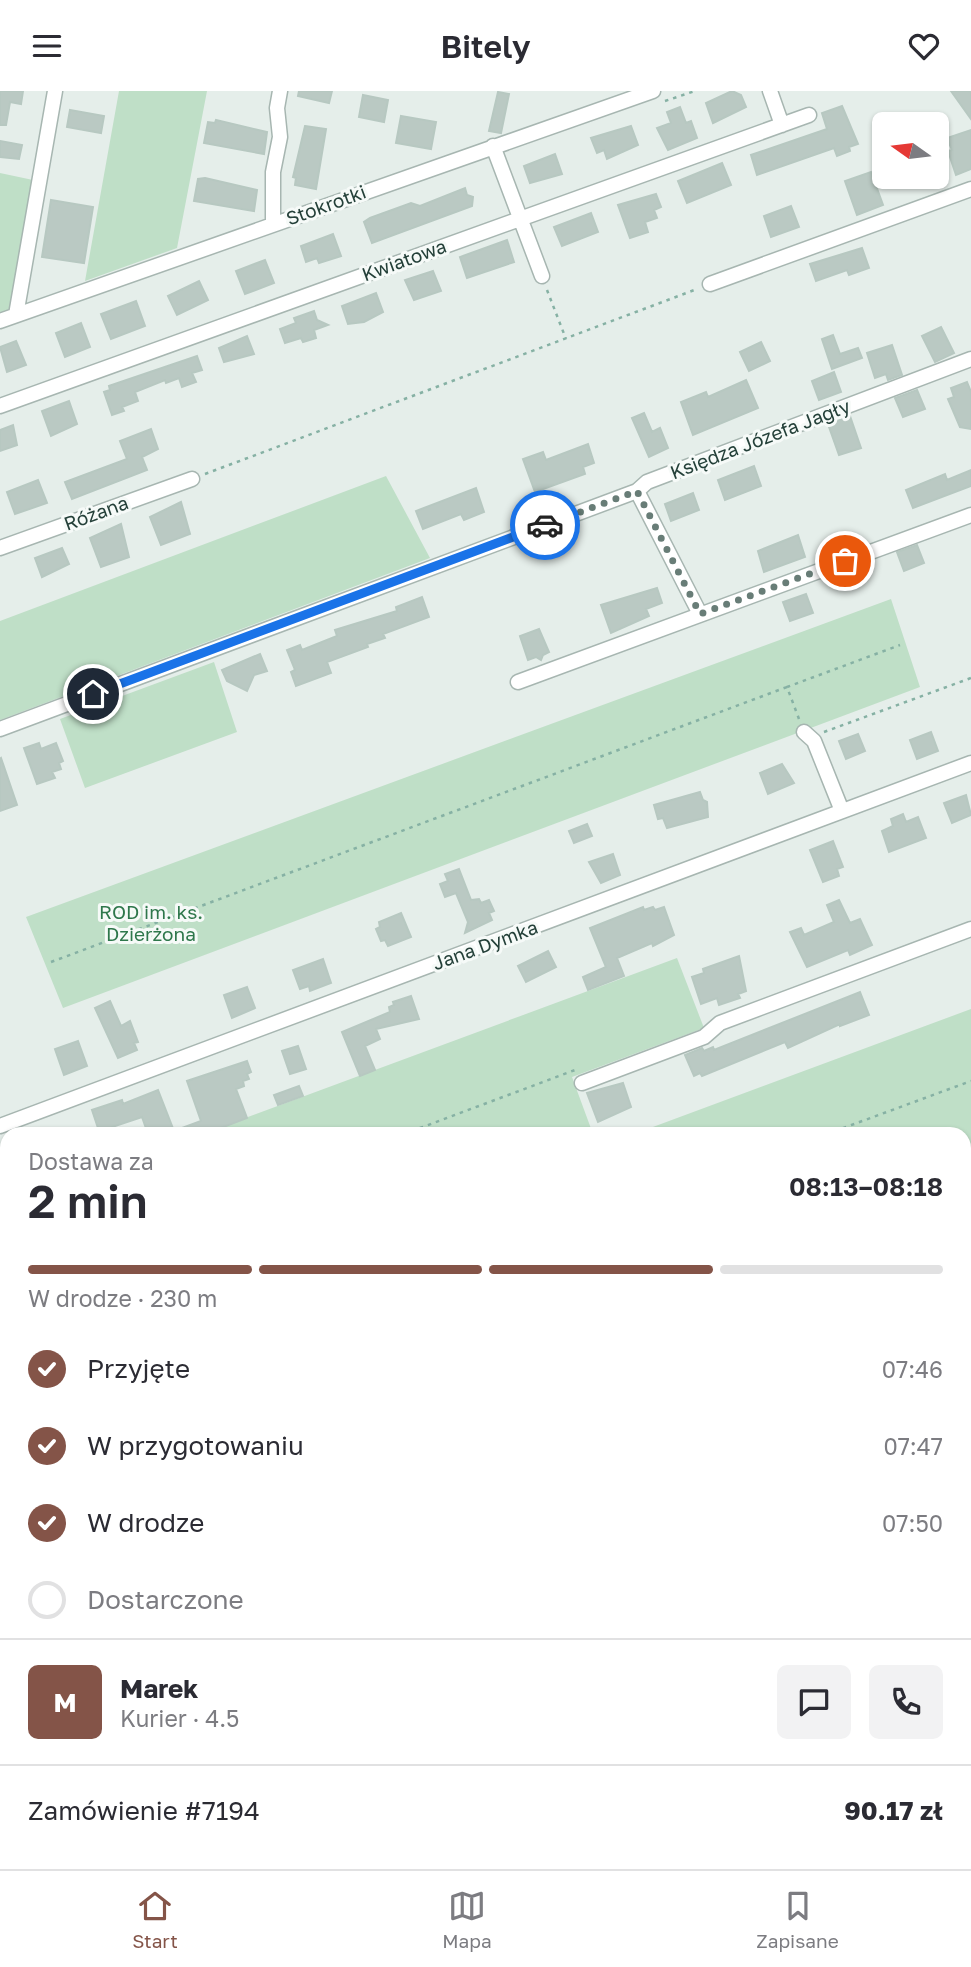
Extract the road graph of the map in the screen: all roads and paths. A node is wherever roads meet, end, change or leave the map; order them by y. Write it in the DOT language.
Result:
graph roads {
  1 [pos="280,91"];
  2 [pos="653,91"];
  3 [pos="770,91"];
  4 [pos="55,92"];
  5 [pos="809,115"];
  6 [pos="782,125"];
  7 [pos="494,146"];
  8 [pos="971,189"];
  9 [pos="520,218"];
  10 [pos="273,224"];
  11 [pos="542,276"];
  12 [pos="710,284"];
  13 [pos="16,315"];
  14 [pos="0,321"];
  15 [pos="566,339"];
  16 [pos="971,359"];
  17 [pos="0,406"];
  18 [pos="192,478"];
  19 [pos="637,491"];
  20 [pos="971,515"];
  21 [pos="0,548"];
  22 [pos="700,614"];
  23 [pos="900,645"];
  24 [pos="971,678"];
  25 [pos="519,682"];
  26 [pos="787,687"];
  27 [pos="0,729"];
  28 [pos="809,737"];
  29 [pos="971,763"];
  30 [pos="842,811"];
  31 [pos="971,929"];
  32 [pos="51,963"];
  33 [pos="586,1066"];
  34 [pos="971,1081"];
  35 [pos="582,1083"];
  36 [pos="0,1126"];
  37 [pos="423,1127"];
  38 [pos="846,1127"];
  1 -- 10 [label="street"];
  2 -- 7 [label="street, Stokrotki"];
  3 -- 6 [label="street"];
  4 -- 13 [label="street"];
  5 -- 6 [label="street, Kwiatowa"];
  6 -- 9 [label="street, Kwiatowa"];
  7 -- 9 [label="street"];
  7 -- 10 [label="street, Stokrotki"];
  8 -- 12 [label="street"];
  9 -- 11 [label="street"];
  9 -- 17 [label="street, Kwiatowa"];
  10 -- 13 [label="street, Stokrotki"];
  11 -- 15 [label="path"];
  12 -- 15 [label="path"];
  13 -- 14 [label="street, Stokrotki"];
  15 -- 18 [label="path"];
  16 -- 19 [label="street, Księdza Józefa Jagły"];
  18 -- 21 [label="street, Różana"];
  19 -- 22 [label="street"];
  19 -- 27 [label="street, Księdza Józefa Jagły"];
  20 -- 22 [label="street"];
  22 -- 25 [label="street"];
  23 -- 26 [label="path"];
  24 -- 28 [label="path"];
  26 -- 28 [label="path"];
  26 -- 32 [label="path"];
  28 -- 30 [label="street"];
  29 -- 30 [label="street, Jana Dymka"];
  30 -- 36 [label="street, Jana Dymka"];
  31 -- 35 [label="street"];
  33 -- 37 [label="path"];
  34 -- 38 [label="path"];
}
